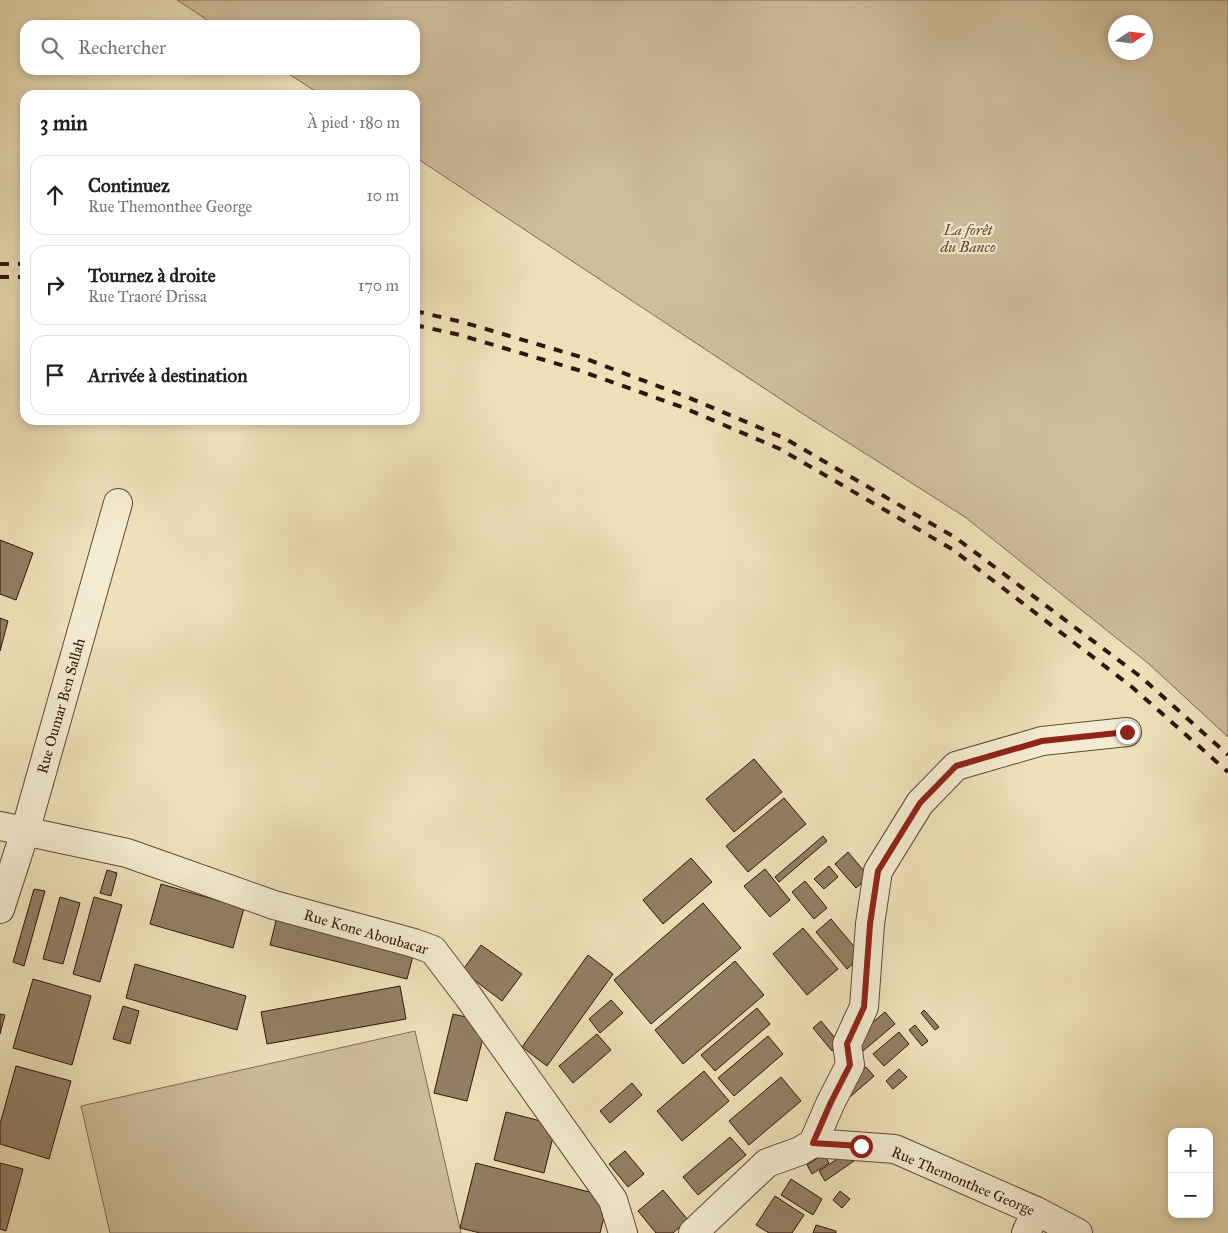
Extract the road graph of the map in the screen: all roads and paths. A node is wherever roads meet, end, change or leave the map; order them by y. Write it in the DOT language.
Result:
graph roads {
  1 [pos="118,503"];
  2 [pos="1127,732"];
  3 [pos="12,829"];
  4 [pos="0,909"];
  5 [pos="813,1143"];
  6 [pos="1031,1222"];
  7 [pos="623,1233"];
  8 [pos="693,1233"];
  9 [pos="1078,1233"];
  1 -- 3 [label="street, Rue Oumar Ben Sallah"];
  2 -- 5 [label="street"];
  3 -- 4 [label="street, Rue Oumar Ben Sallah"];
  3 -- 7 [label="street, Rue Kone Aboubacar"];
  5 -- 6 [label="street, Rue Themonthee George"];
  5 -- 8 [label="street"];
  6 -- 9 [label="street, Rue Themonthee George"];
}
